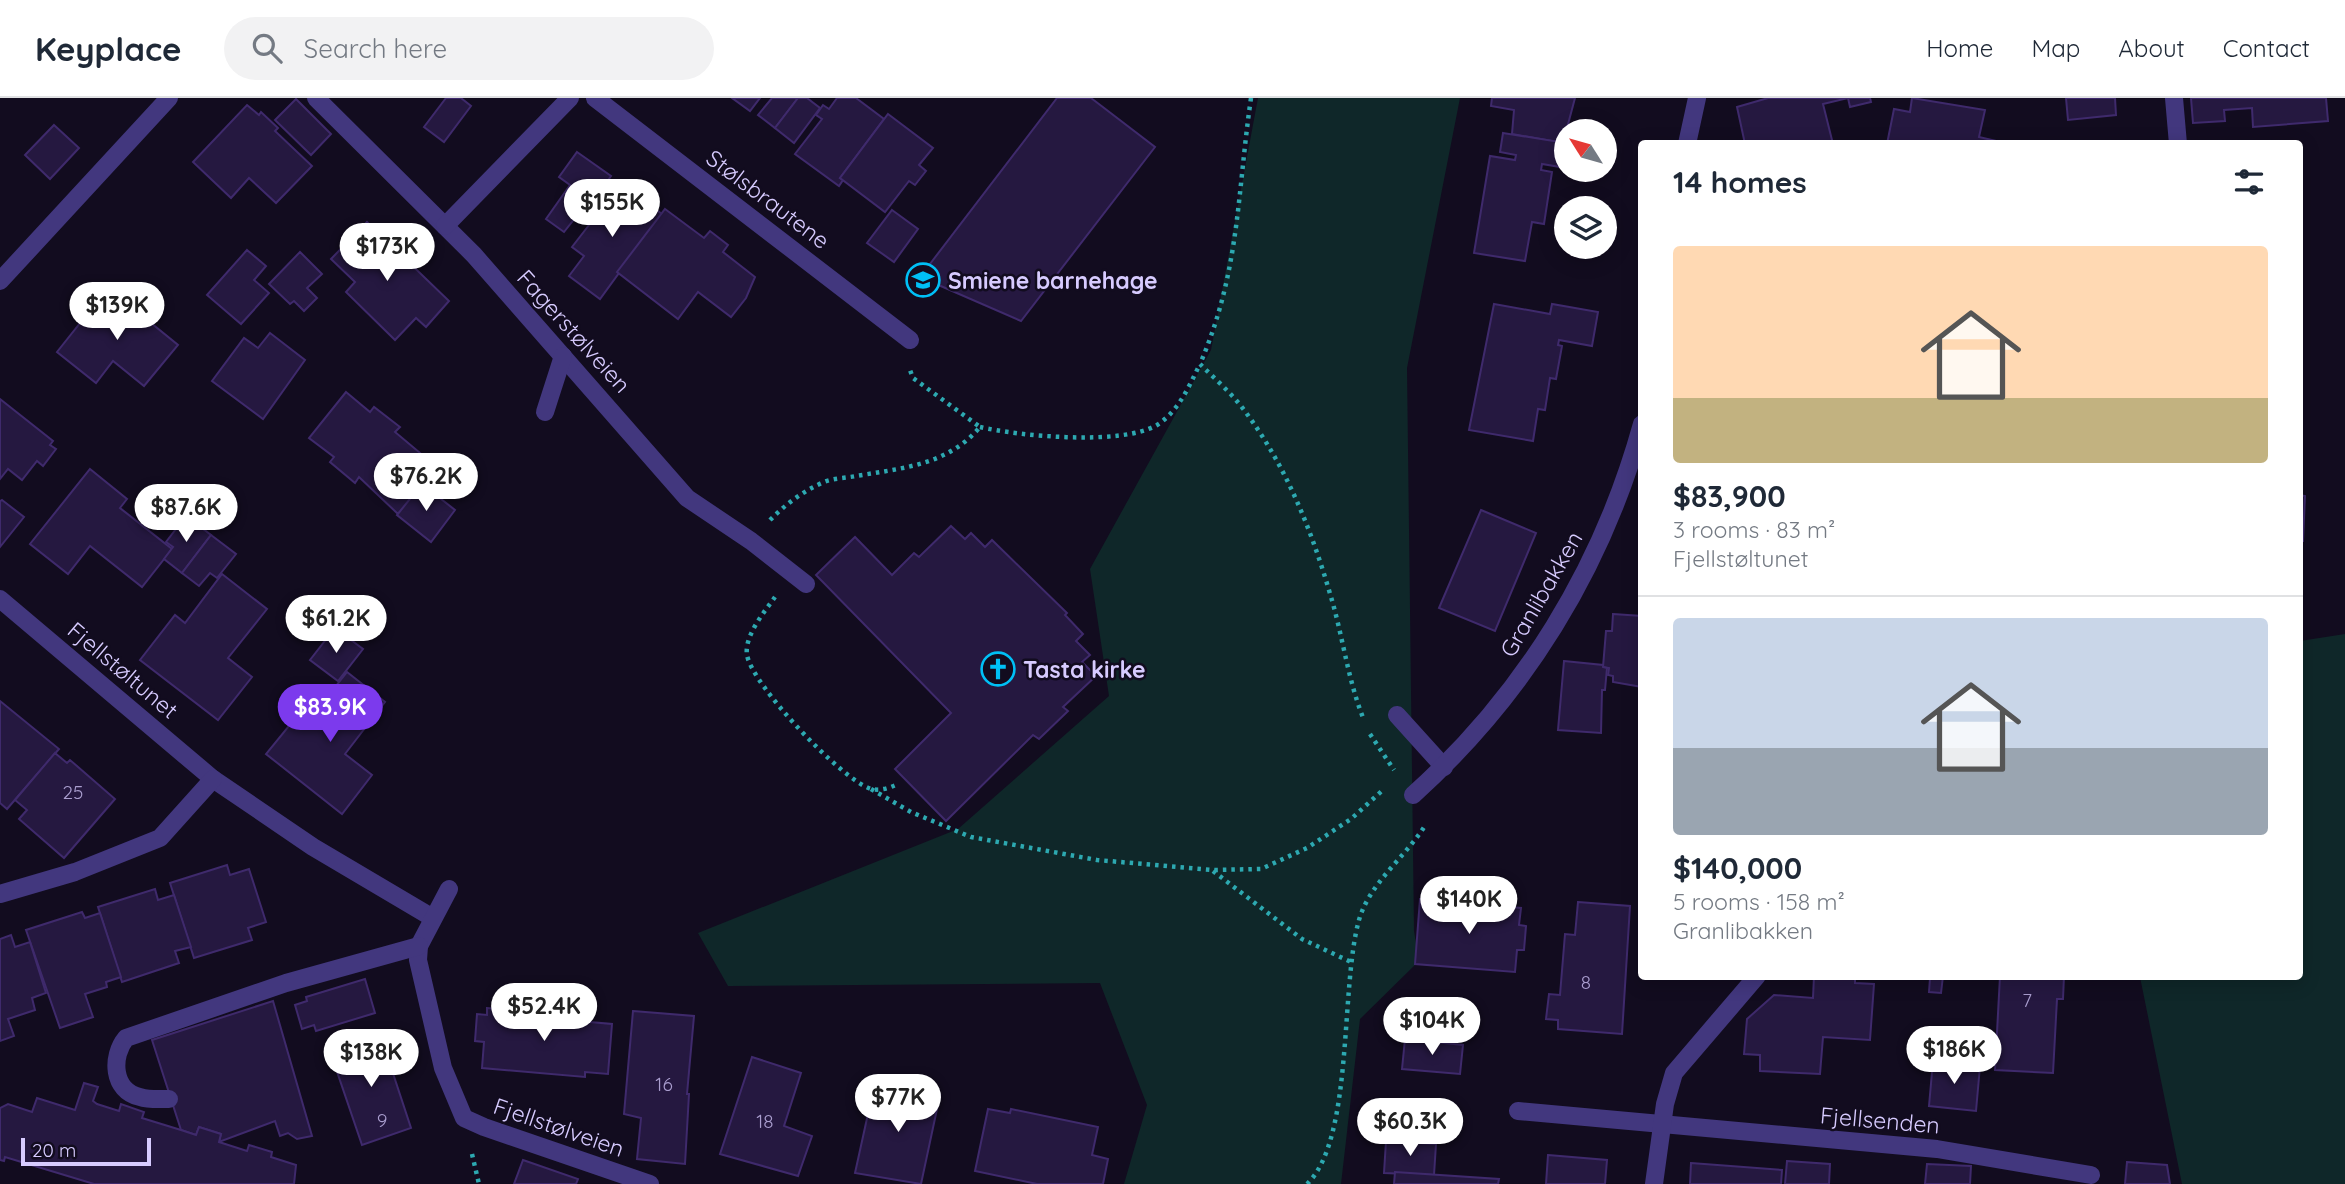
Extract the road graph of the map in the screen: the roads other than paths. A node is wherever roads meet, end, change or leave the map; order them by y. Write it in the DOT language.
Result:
graph roads {
  1 [pos="169,98"];
  2 [pos="316,98"];
  3 [pos="570,98"];
  4 [pos="595,98"];
  5 [pos="1697,98"];
  6 [pos="2174,98"];
  7 [pos="1688,140"];
  8 [pos="2178,140"];
  9 [pos="445,226"];
  10 [pos="0,281"];
  11 [pos="910,340"];
  12 [pos="563,356"];
  13 [pos="545,412"];
  14 [pos="1638,439"];
  15 [pos="799,579"];
  16 [pos="0,599"];
  17 [pos="1397,715"];
  18 [pos="1444,767"];
  19 [pos="213,779"];
  20 [pos="1413,795"];
  21 [pos="449,889"];
  22 [pos="0,894"];
  23 [pos="433,918"];
  24 [pos="419,946"];
  25 [pos="1754,980"];
  26 [pos="169,1099"];
  27 [pos="1518,1111"];
  28 [pos="1662,1126"];
  29 [pos="2091,1175"];
  30 [pos="650,1184"];
  31 [pos="1654,1184"];
  1 -- 10 [label="street"];
  2 -- 9 [label="street, Fagerstølveien"];
  3 -- 9 [label="street"];
  4 -- 11 [label="street, Stølsbrautene"];
  5 -- 7 [label="street"];
  6 -- 8 [label="street"];
  9 -- 12 [label="street, Fagerstølveien"];
  12 -- 13 [label="street"];
  12 -- 15 [label="street, Fagerstølveien"];
  14 -- 18 [label="street, Granlibakken"];
  16 -- 19 [label="street, Fjellstøltunet"];
  17 -- 18 [label="street"];
  18 -- 20 [label="street, Granlibakken"];
  19 -- 22 [label="street"];
  19 -- 23 [label="street, Fjellstøltunet"];
  21 -- 23 [label="street"];
  23 -- 24 [label="street"];
  24 -- 26 [label="street"];
  24 -- 30 [label="street, Fjellstølveien"];
  25 -- 28 [label="street"];
  27 -- 28 [label="street, Fjellsenden"];
  28 -- 29 [label="street, Fjellsenden"];
  28 -- 31 [label="street"];
}
